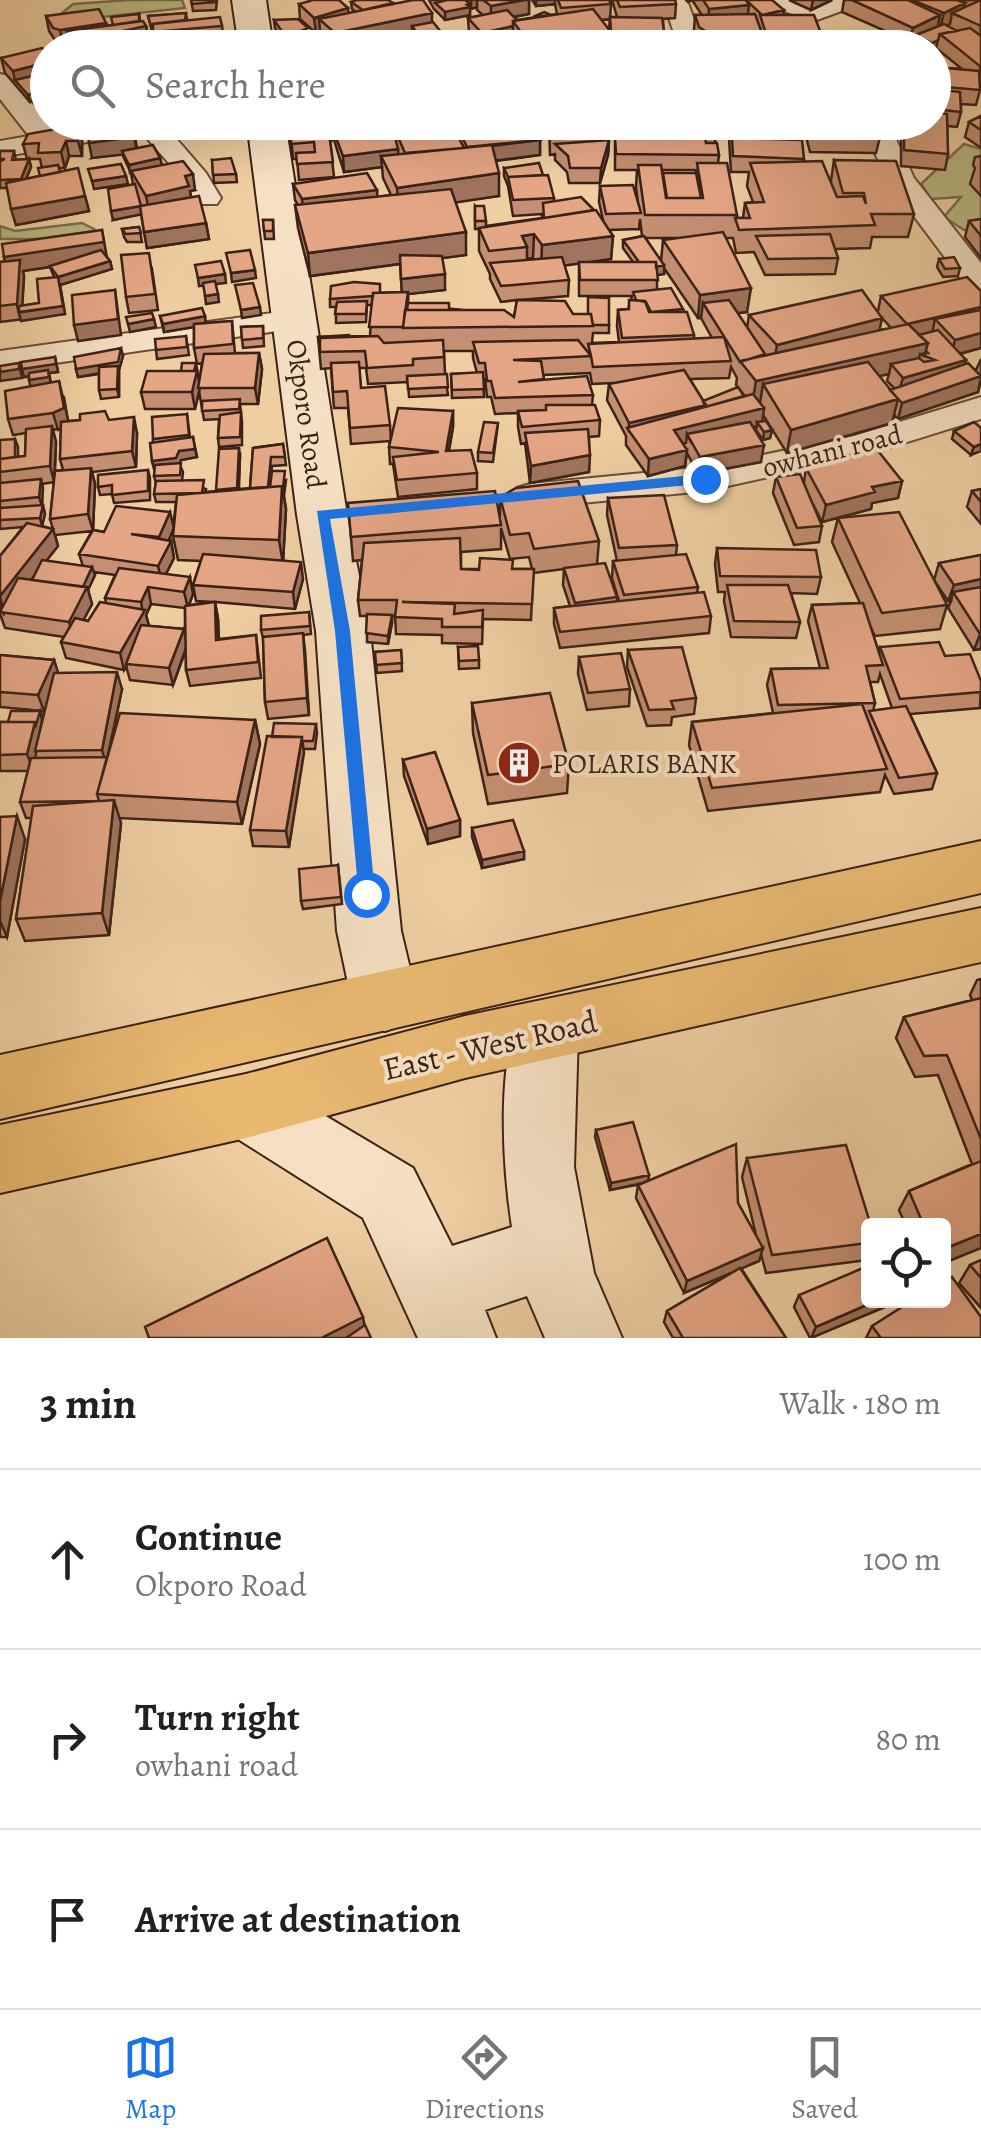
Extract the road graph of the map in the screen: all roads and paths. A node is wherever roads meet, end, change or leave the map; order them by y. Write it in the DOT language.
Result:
graph roads {
  1 [pos="249,0"];
  2 [pos="675,0"];
  3 [pos="774,0"];
  4 [pos="849,0"];
  5 [pos="253,30"];
  6 [pos="686,30"];
  7 [pos="0,82"];
  8 [pos="30,118"];
  9 [pos="48,140"];
  10 [pos="162,140"];
  11 [pos="268,140"];
  12 [pos="882,140"];
  13 [pos="0,150"];
  14 [pos="207,198"];
  15 [pos="981,284"];
  16 [pos="294,320"];
  17 [pos="0,361"];
  18 [pos="981,408"];
  19 [pos="492,500"];
  20 [pos="981,867"];
  21 [pos="981,935"];
  22 [pos="385,1002"];
  23 [pos="545,1032"];
  24 [pos="0,1087"];
  25 [pos="246,1106"];
  26 [pos="0,1158"];
  27 [pos="552,1251"];
  28 [pos="447,1313"];
  29 [pos="584,1338"];
  1 -- 5 [label="main road"];
  2 -- 6 [label="street"];
  3 -- 4 [label="street"];
  7 -- 8 [label="street"];
  9 -- 13 [label="street"];
  10 -- 14 [label="street"];
  11 -- 16 [label="main road, Okporo Road"];
  12 -- 15 [label="street"];
  16 -- 17 [label="street"];
  16 -- 22 [label="main road, Okporo Road"];
  18 -- 19 [label="street, owhani road"];
  20 -- 22 [label="main road"];
  21 -- 23 [label="main road, East - West Road"];
  22 -- 24 [label="main road"];
  23 -- 25 [label="main road, East - West Road"];
  23 -- 27 [label="main road"];
  25 -- 26 [label="main road, East - West Road"];
  25 -- 28 [label="main road"];
  27 -- 28 [label="main road"];
  27 -- 29 [label="main road"];
}
